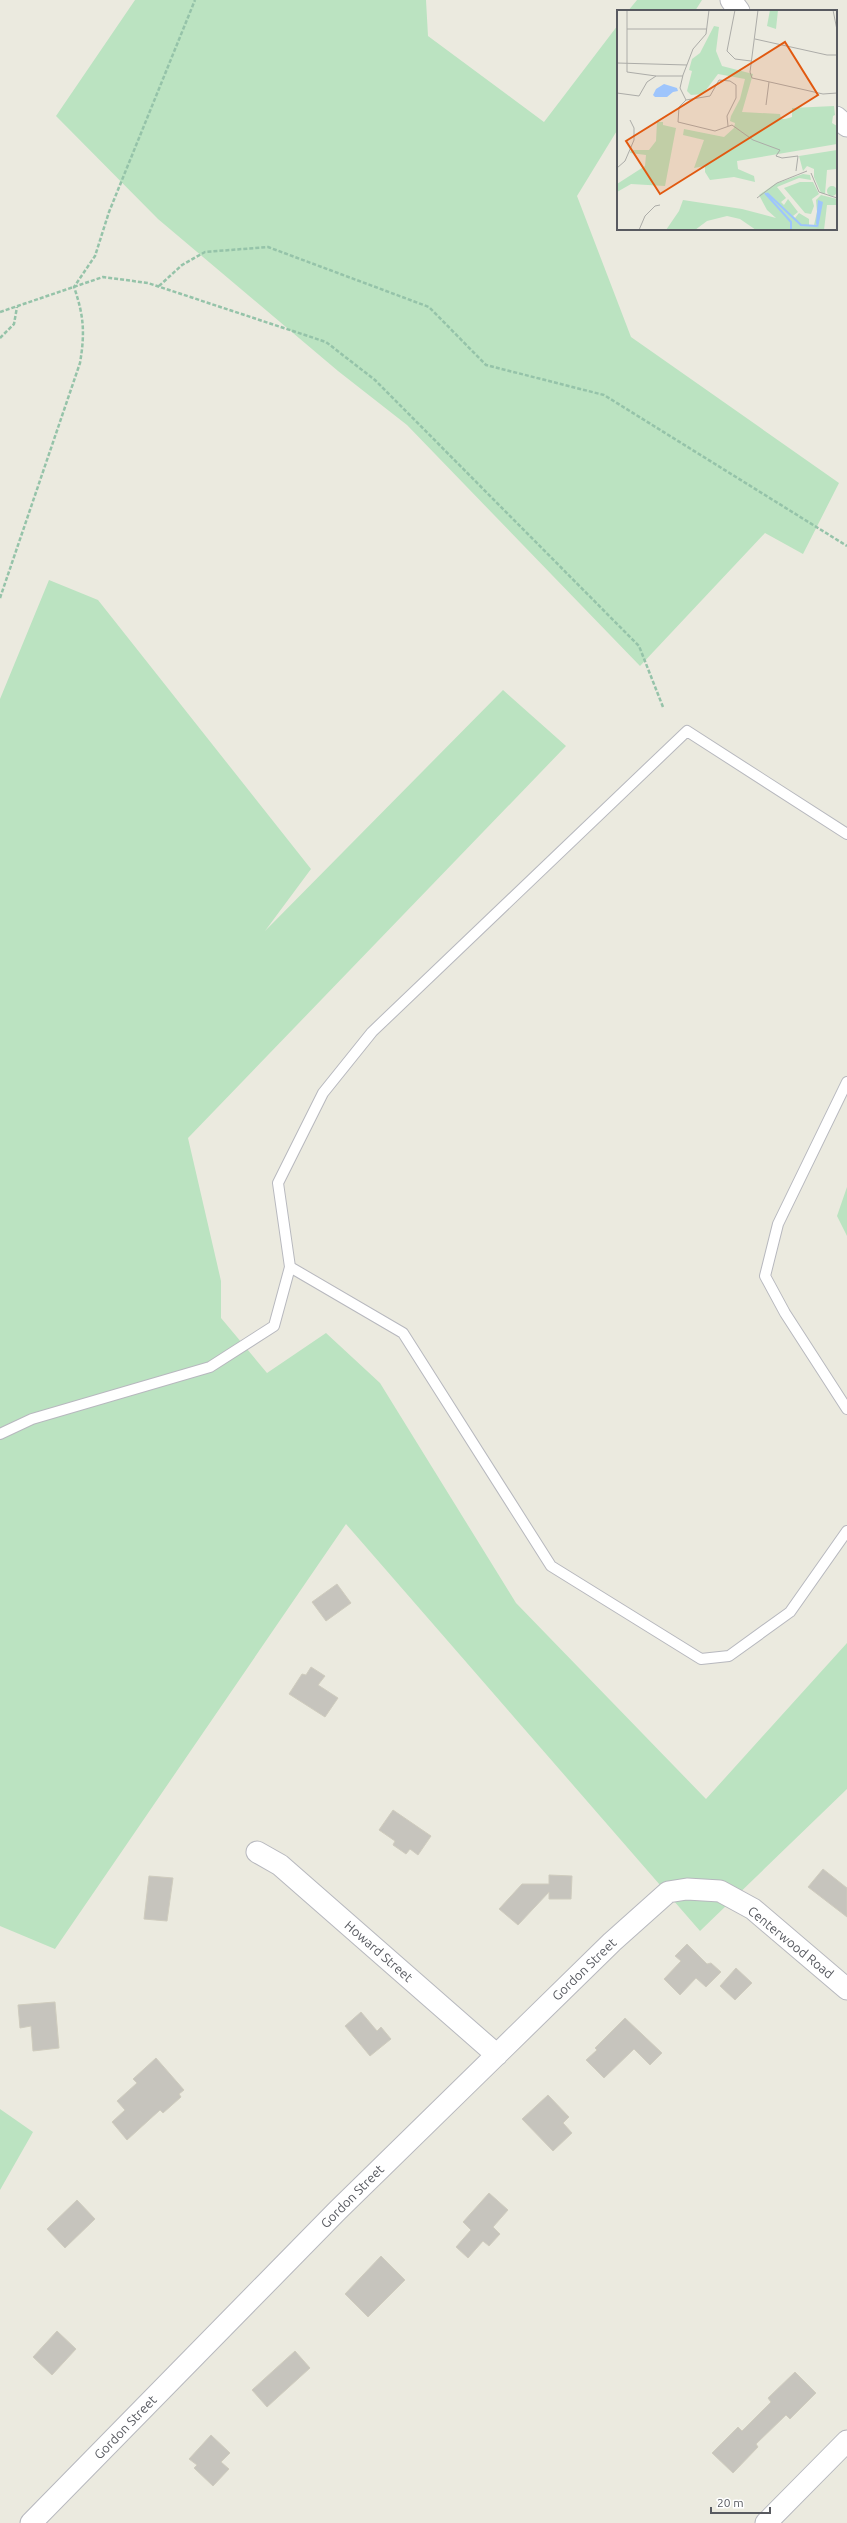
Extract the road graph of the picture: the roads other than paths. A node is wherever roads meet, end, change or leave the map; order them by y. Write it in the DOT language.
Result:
graph roads {
  1 [pos="731,0"];
  2 [pos="738,10"];
  3 [pos="837,118"];
  4 [pos="847,126"];
  5 [pos="847,834"];
  6 [pos="847,1082"];
  7 [pos="290,1267"];
  8 [pos="847,1409"];
  9 [pos="0,1434"];
  10 [pos="847,1531"];
  11 [pos="257,1852"];
  12 [pos="688,1888"];
  13 [pos="847,1989"];
  14 [pos="497,2055"];
  15 [pos="847,2441"];
  16 [pos="31,2523"];
  17 [pos="766,2523"];
  1 -- 2 [label="street"];
  3 -- 4 [label="street"];
  5 -- 7 [label="lane"];
  6 -- 8 [label="lane"];
  7 -- 9 [label="lane"];
  7 -- 10 [label="lane"];
  11 -- 14 [label="street, Howard Street"];
  12 -- 13 [label="street, Centerwood Road"];
  12 -- 14 [label="street, Gordon Street"];
  14 -- 16 [label="street, Gordon Street"];
  15 -- 17 [label="street"];
}
